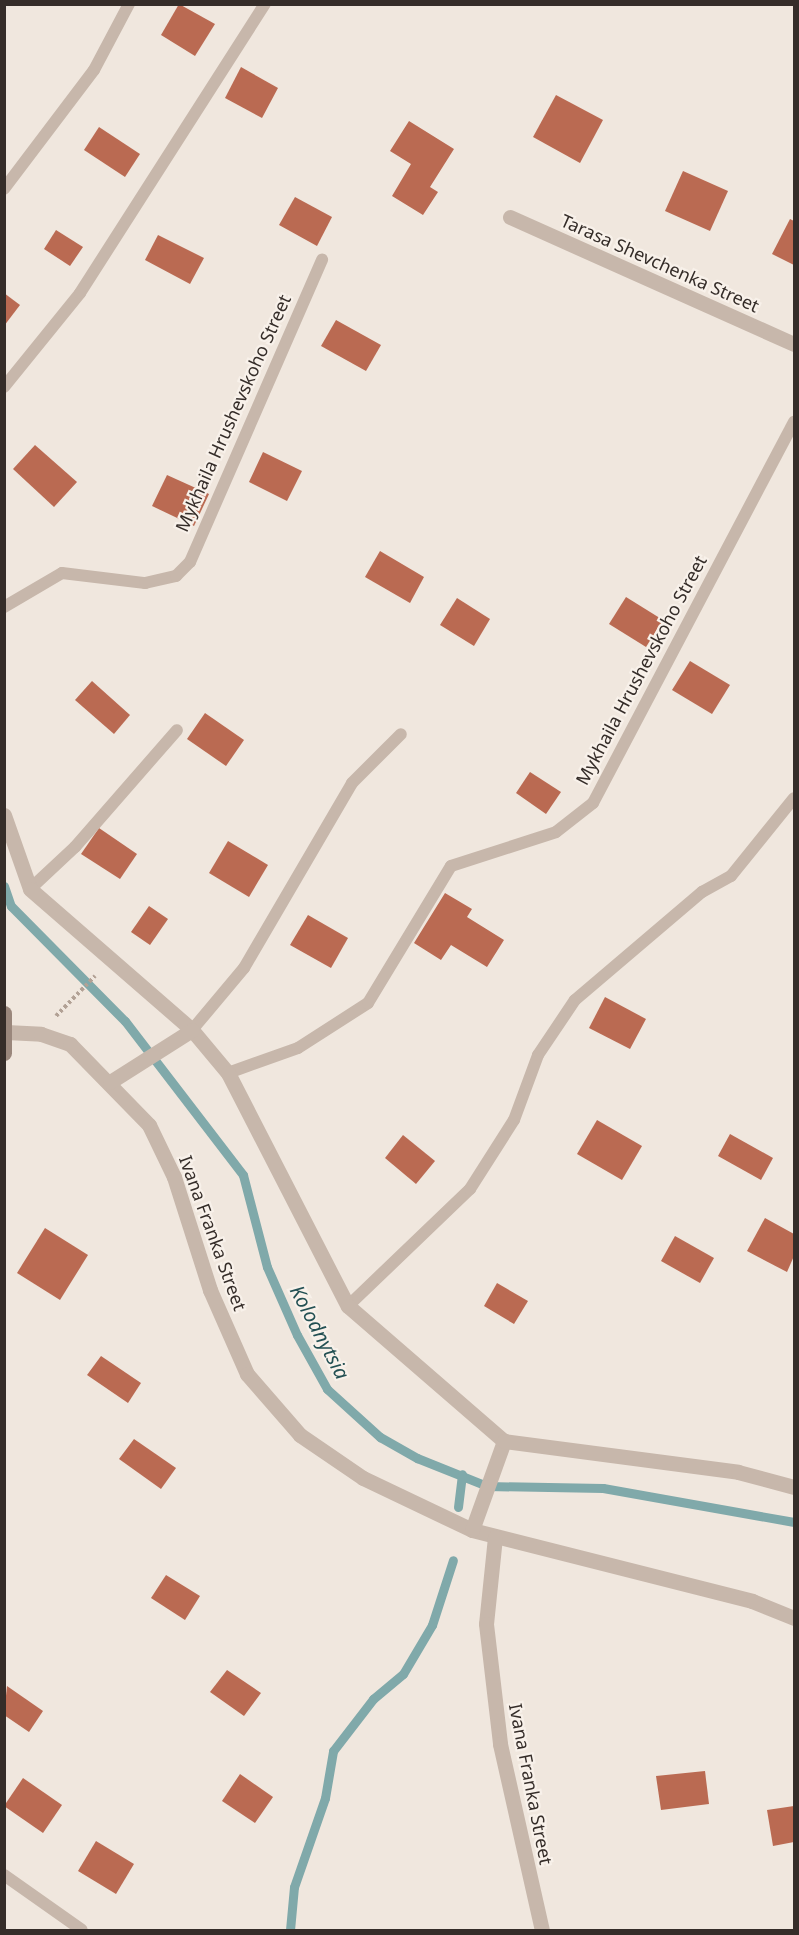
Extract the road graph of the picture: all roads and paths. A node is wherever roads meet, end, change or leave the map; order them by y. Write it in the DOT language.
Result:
graph roads {
  1 [pos="129,4"];
  2 [pos="265,4"];
  3 [pos="4,189"];
  4 [pos="510,217"];
  5 [pos="322,260"];
  6 [pos="795,344"];
  7 [pos="4,387"];
  8 [pos="795,423"];
  9 [pos="4,607"];
  10 [pos="177,730"];
  11 [pos="401,734"];
  12 [pos="795,798"];
  13 [pos="4,815"];
  14 [pos="30,889"];
  15 [pos="113,960"];
  16 [pos="70,1000"];
  17 [pos="4,1013"];
  18 [pos="192,1030"];
  19 [pos="6,1032"];
  20 [pos="4,1053"];
  21 [pos="228,1073"];
  22 [pos="110,1082"];
  23 [pos="348,1306"];
  24 [pos="504,1441"];
  25 [pos="795,1486"];
  26 [pos="472,1530"];
  27 [pos="495,1537"];
  28 [pos="795,1618"];
  29 [pos="4,1875"];
  30 [pos="82,1930"];
  31 [pos="542,1930"];
  1 -- 3 [label="lane"];
  2 -- 7 [label="lane"];
  4 -- 6 [label="street, Tarasa Shevchenka Street"];
  5 -- 9 [label="lane, Mykhaila Hrushevskoho Street"];
  8 -- 21 [label="lane, Mykhaila Hrushevskoho Street"];
  10 -- 14 [label="lane"];
  11 -- 18 [label="lane"];
  12 -- 23 [label="lane"];
  13 -- 14 [label="street"];
  14 -- 15 [label="street"];
  15 -- 16 [label="path"];
  15 -- 18 [label="street"];
  17 -- 19 [label="street"];
  18 -- 21 [label="street"];
  18 -- 22 [label="street"];
  19 -- 20 [label="street"];
  19 -- 22 [label="street, Ivana Franka Street"];
  21 -- 23 [label="street"];
  22 -- 26 [label="street, Ivana Franka Street"];
  23 -- 24 [label="street"];
  24 -- 25 [label="street"];
  24 -- 26 [label="street"];
  26 -- 27 [label="street, Ivana Franka Street"];
  27 -- 28 [label="street, Ivana Franka Street"];
  27 -- 31 [label="street, Ivana Franka Street"];
  29 -- 30 [label="lane"];
}
